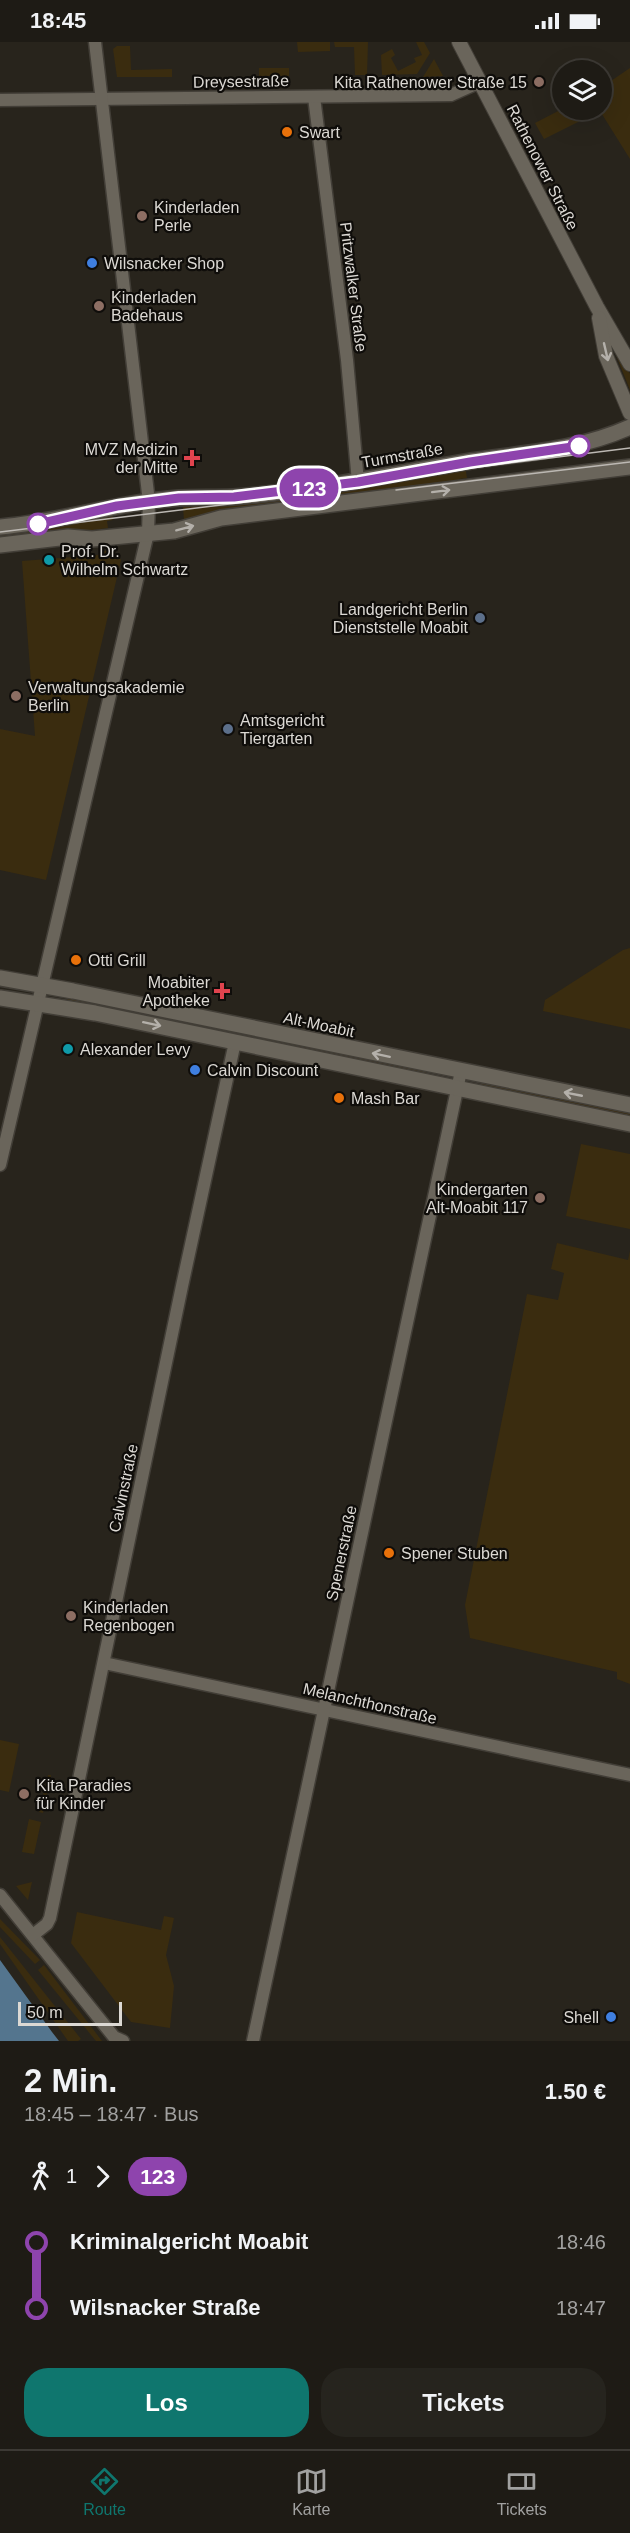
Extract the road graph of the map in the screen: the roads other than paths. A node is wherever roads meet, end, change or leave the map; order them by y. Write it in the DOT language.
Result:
graph roads {
  1 [pos="95,42"];
  2 [pos="459,42"];
  3 [pos="480,82"];
  4 [pos="314,97"];
  5 [pos="102,99"];
  6 [pos="0,100"];
  7 [pos="597,307"];
  8 [pos="630,364"];
  9 [pos="630,413"];
  10 [pos="630,427"];
  11 [pos="630,467"];
  12 [pos="358,482"];
  13 [pos="149,502"];
  14 [pos="0,527"];
  15 [pos="148,533"];
  16 [pos="0,545"];
  17 [pos="0,978"];
  18 [pos="41,985"];
  19 [pos="0,998"];
  20 [pos="37,1004"];
  21 [pos="236,1042"];
  22 [pos="461,1071"];
  23 [pos="457,1088"];
  24 [pos="630,1105"];
  25 [pos="630,1124"];
  26 [pos="0,1165"];
  27 [pos="104,1663"];
  28 [pos="325,1710"];
  29 [pos="630,1775"];
  30 [pos="0,1895"];
  31 [pos="33,1935"];
  32 [pos="123,2041"];
  33 [pos="253,2041"];
  1 -- 5 [label="street"];
  2 -- 3 [label="street, Rathenower Straße"];
  3 -- 4 [label="street, Dreysestraße"];
  3 -- 7 [label="street, Rathenower Straße"];
  4 -- 5 [label="street, Dreysestraße"];
  4 -- 12 [label="street, Pritzwalker Straße"];
  5 -- 6 [label="street, Dreysestraße"];
  5 -- 13 [label="street"];
  7 -- 8 [label="street, Rathenower Straße"];
  7 -- 9 [label="street, Rathenower Straße, one-way"];
  10 -- 12 [label="main road, Turmstraße"];
  15 -- 11 [label="main road, one-way"];
  12 -- 13 [label="main road, Turmstraße"];
  13 -- 14 [label="main road, Turmstraße"];
  13 -- 15 [label="street"];
  15 -- 16 [label="main road"];
  15 -- 18 [label="street"];
  17 -- 18 [label="main road, Alt-Moabit"];
  18 -- 20 [label="street"];
  22 -- 18 [label="main road, Alt-Moabit, one-way"];
  19 -- 20 [label="main road"];
  20 -- 21 [label="main road, one-way"];
  20 -- 26 [label="street"];
  21 -- 23 [label="main road"];
  21 -- 27 [label="street, Calvinstraße"];
  22 -- 23 [label="street, Spenerstraße"];
  24 -- 22 [label="main road, Alt-Moabit, one-way"];
  23 -- 25 [label="main road"];
  23 -- 28 [label="street, Spenerstraße"];
  27 -- 28 [label="street, Melanchthonstraße"];
  27 -- 31 [label="street, Calvinstraße"];
  28 -- 29 [label="street, Melanchthonstraße"];
  28 -- 33 [label="street, Spenerstraße"];
  30 -- 31 [label="street"];
  31 -- 32 [label="street"];
}
